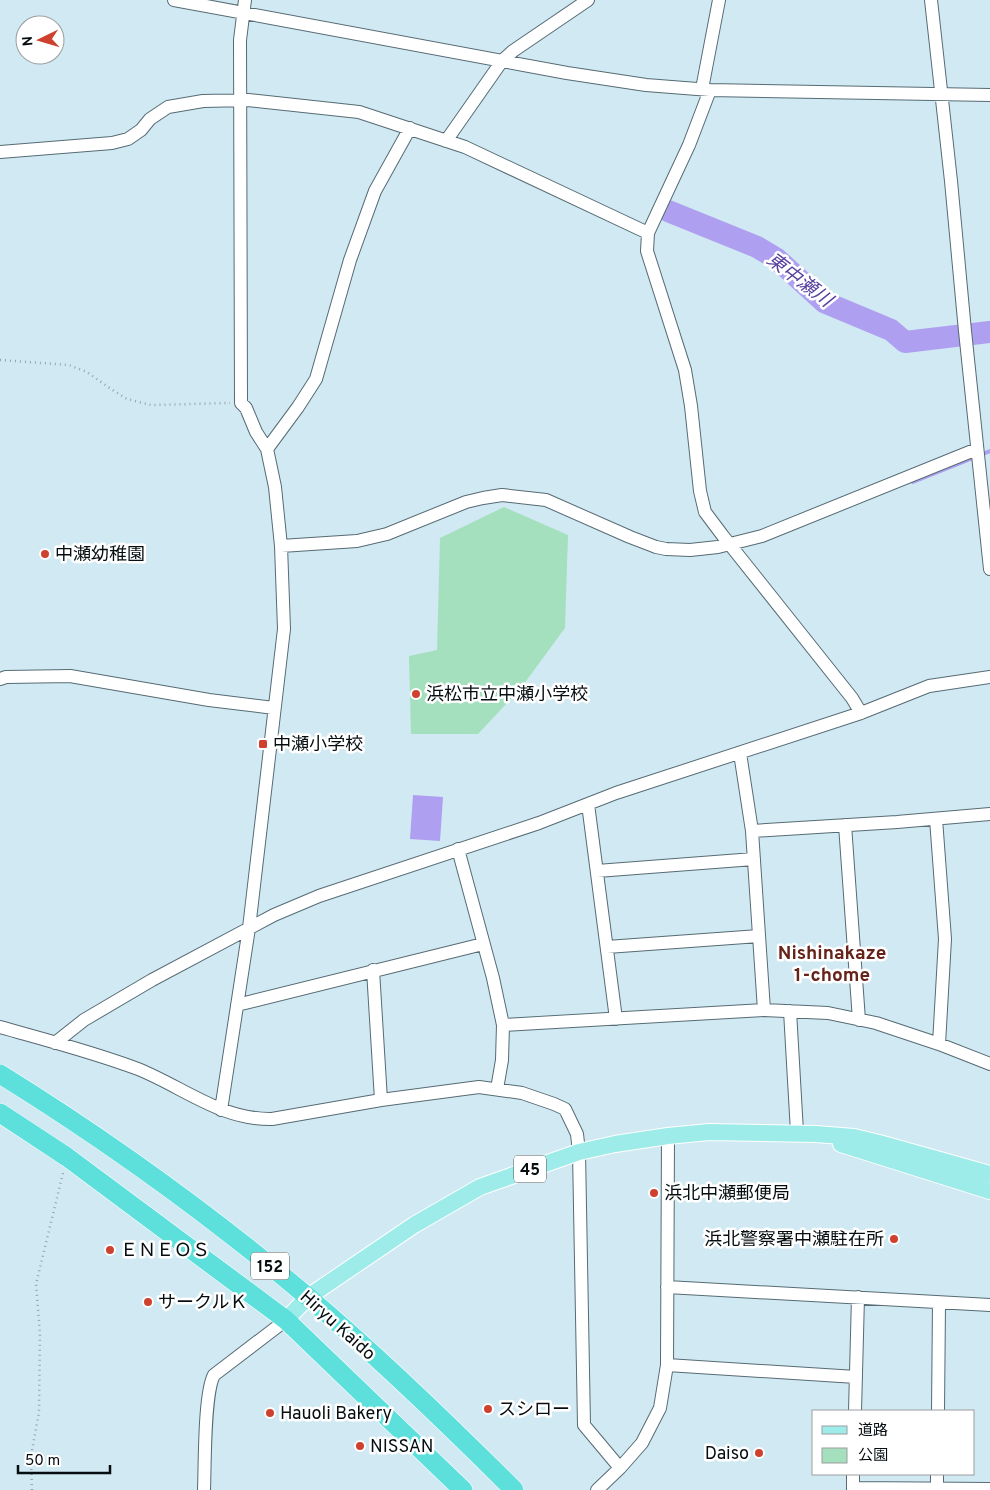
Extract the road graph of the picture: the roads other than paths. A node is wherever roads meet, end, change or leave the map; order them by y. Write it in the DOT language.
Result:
graph roads {
  1 [pos="174,0"];
  2 [pos="719,0"];
  3 [pos="932,0"];
  4 [pos="584,1"];
  5 [pos="244,6"];
  6 [pos="502,61"];
  7 [pos="706,89"];
  8 [pos="941,94"];
  9 [pos="990,95"];
  10 [pos="240,100"];
  11 [pos="410,128"];
  12 [pos="446,141"];
  13 [pos="0,152"];
  14 [pos="648,233"];
  15 [pos="266,449"];
  16 [pos="978,454"];
  17 [pos="730,544"];
  18 [pos="281,546"];
  19 [pos="990,569"];
  20 [pos="990,677"];
  21 [pos="0,679"];
  22 [pos="274,708"];
  23 [pos="861,713"];
  24 [pos="740,753"];
  25 [pos="588,804"];
  26 [pos="990,814"];
  27 [pos="936,818"];
  28 [pos="846,825"];
  29 [pos="752,832"];
  30 [pos="458,849"];
  31 [pos="754,859"];
  32 [pos="597,872"];
  33 [pos="249,928"];
  34 [pos="759,936"];
  35 [pos="483,944"];
  36 [pos="607,947"];
  37 [pos="374,970"];
  38 [pos="237,1005"];
  39 [pos="764,1010"];
  40 [pos="790,1012"];
  41 [pos="616,1019"];
  42 [pos="858,1020"];
  43 [pos="503,1025"];
  44 [pos="0,1027"];
  45 [pos="55,1043"];
  46 [pos="939,1044"];
  47 [pos="990,1064"];
  48 [pos="0,1074"];
  49 [pos="497,1088"];
  50 [pos="380,1100"];
  51 [pos="221,1110"];
  52 [pos="0,1113"];
  53 [pos="797,1132"];
  54 [pos="816,1134"];
  55 [pos="668,1136"];
  56 [pos="579,1152"];
  57 [pos="990,1174"];
  58 [pos="990,1191"];
  59 [pos="667,1287"];
  60 [pos="308,1297"];
  61 [pos="858,1297"];
  62 [pos="939,1303"];
  63 [pos="990,1305"];
  64 [pos="286,1320"];
  65 [pos="667,1365"];
  66 [pos="856,1377"];
  67 [pos="855,1410"];
  68 [pos="938,1410"];
  69 [pos="620,1468"];
  70 [pos="853,1475"];
  71 [pos="937,1475"];
  72 [pos="937,1488"];
  73 [pos="853,1489"];
  74 [pos="990,1489"];
  75 [pos="204,1490"];
  76 [pos="463,1490"];
  77 [pos="514,1490"];
  78 [pos="597,1490"];
  1 -- 5 [label="street"];
  2 -- 7 [label="street"];
  3 -- 8 [label="street"];
  4 -- 6 [label="street"];
  5 -- 6 [label="street"];
  5 -- 10 [label="street"];
  6 -- 7 [label="street"];
  6 -- 12 [label="street"];
  7 -- 8 [label="street"];
  7 -- 14 [label="street"];
  8 -- 9 [label="street"];
  8 -- 16 [label="street"];
  10 -- 11 [label="street"];
  10 -- 13 [label="street"];
  10 -- 15 [label="street"];
  11 -- 12 [label="street"];
  11 -- 15 [label="street"];
  12 -- 14 [label="street"];
  14 -- 17 [label="street"];
  15 -- 18 [label="street"];
  16 -- 17 [label="street"];
  16 -- 19 [label="street"];
  17 -- 18 [label="street"];
  17 -- 23 [label="street"];
  18 -- 22 [label="street"];
  20 -- 23 [label="street"];
  21 -- 22 [label="street"];
  22 -- 33 [label="street"];
  23 -- 24 [label="street"];
  24 -- 25 [label="street"];
  24 -- 29 [label="street"];
  25 -- 30 [label="street"];
  25 -- 32 [label="street"];
  26 -- 27 [label="street"];
  27 -- 28 [label="street"];
  27 -- 46 [label="street"];
  28 -- 29 [label="street"];
  28 -- 42 [label="street"];
  29 -- 31 [label="street"];
  30 -- 33 [label="street"];
  30 -- 35 [label="street"];
  31 -- 32 [label="street"];
  31 -- 34 [label="street"];
  32 -- 36 [label="street"];
  33 -- 38 [label="street"];
  33 -- 45 [label="street"];
  34 -- 36 [label="street"];
  34 -- 39 [label="street"];
  35 -- 37 [label="street"];
  35 -- 43 [label="street"];
  36 -- 41 [label="street"];
  37 -- 38 [label="street"];
  37 -- 50 [label="street"];
  38 -- 51 [label="street"];
  39 -- 40 [label="street"];
  39 -- 41 [label="street"];
  40 -- 42 [label="street"];
  40 -- 53 [label="street"];
  41 -- 43 [label="street"];
  42 -- 46 [label="street"];
  43 -- 49 [label="street"];
  44 -- 45 [label="street"];
  45 -- 51 [label="street"];
  46 -- 47 [label="street"];
  48 -- 60 [label="highway, Hiryu Kaido / 152"];
  49 -- 50 [label="street"];
  49 -- 56 [label="street"];
  50 -- 51 [label="street"];
  52 -- 64 [label="highway, Hiryu Kaido / 152"];
  53 -- 54 [label="main road, 45"];
  53 -- 55 [label="main road, 45"];
  54 -- 57 [label="main road, 45"];
  54 -- 58 [label="main road, 45"];
  55 -- 56 [label="main road, 45"];
  55 -- 59 [label="street"];
  56 -- 60 [label="main road, 45"];
  56 -- 69 [label="street"];
  59 -- 61 [label="street"];
  59 -- 65 [label="street"];
  60 -- 64 [label="main road, 45"];
  60 -- 77 [label="highway, Hiryu Kaido / 152"];
  61 -- 62 [label="street"];
  61 -- 66 [label="street"];
  62 -- 63 [label="street"];
  62 -- 68 [label="street"];
  64 -- 75 [label="street"];
  64 -- 76 [label="highway, Hiryu Kaido / 152"];
  65 -- 66 [label="street"];
  65 -- 69 [label="street"];
  66 -- 67 [label="street"];
  69 -- 78 [label="street"];
  70 -- 73 [label="street"];
  71 -- 72 [label="street"];
  72 -- 73 [label="street"];
  72 -- 74 [label="street"];
}
